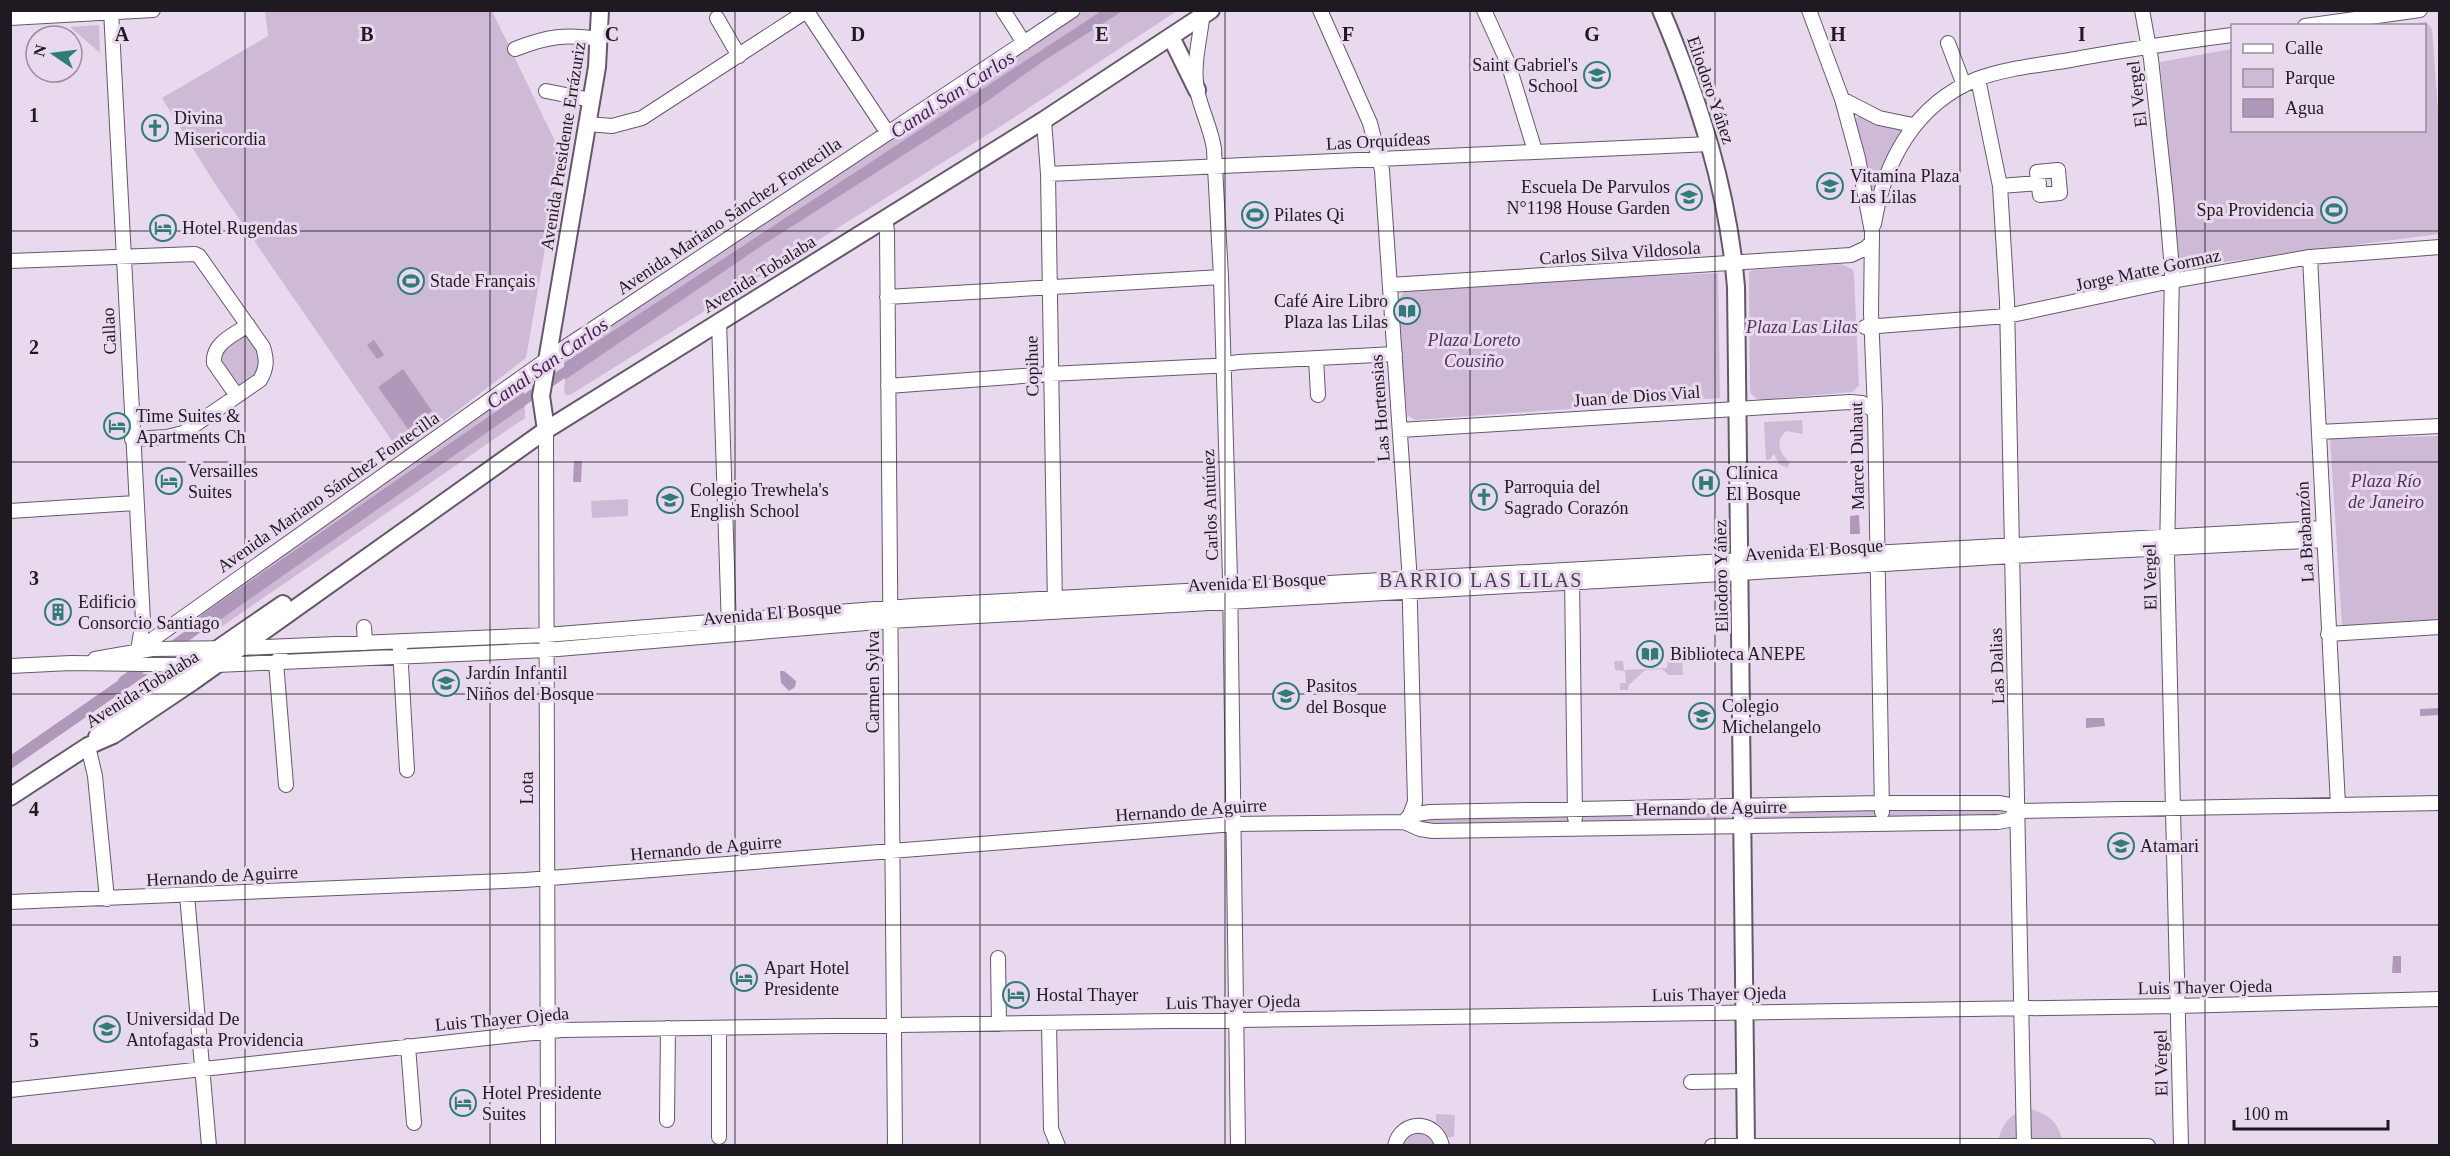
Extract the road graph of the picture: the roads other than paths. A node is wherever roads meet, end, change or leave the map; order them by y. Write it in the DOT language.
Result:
graph roads {
  1 [pos="153,10"];
  2 [pos="600,10"];
  3 [pos="1003,10"];
  4 [pos="1073,10"];
  5 [pos="1320,10"];
  6 [pos="1484,10"];
  7 [pos="1661,10"];
  8 [pos="1809,10"];
  9 [pos="2142,10"];
  10 [pos="2420,10"];
  11 [pos="807,11"];
  12 [pos="112,12"];
  13 [pos="1206,12"];
  14 [pos="10,18"];
  15 [pos="717,18"];
  16 [pos="2319,24"];
  17 [pos="2231,35"];
  18 [pos="1172,37"];
  19 [pos="600,39"];
  20 [pos="1024,43"];
  21 [pos="1948,43"];
  22 [pos="2149,46"];
  23 [pos="515,49"];
  24 [pos="739,56"];
  25 [pos="1978,79"];
  26 [pos="1964,86"];
  27 [pos="1197,90"];
  28 [pos="546,91"];
  29 [pos="1842,99"];
  30 [pos="591,100"];
  31 [pos="1044,120"];
  32 [pos="586,124"];
  33 [pos="1913,125"];
  34 [pos="887,132"];
  35 [pos="1710,144"];
  36 [pos="1535,151"];
  37 [pos="1380,159"];
  38 [pos="1216,166"];
  39 [pos="1048,174"];
  40 [pos="2038,183"];
  41 [pos="2000,186"];
  42 [pos="885,219"];
  43 [pos="1872,237"];
  44 [pos="2439,247"];
  45 [pos="123,255"];
  46 [pos="1851,255"];
  47 [pos="2310,257"];
  48 [pos="10,261"];
  49 [pos="1734,264"];
  50 [pos="1221,277"];
  51 [pos="2171,281"];
  52 [pos="1390,285"];
  53 [pos="1049,288"];
  54 [pos="887,297"];
  55 [pos="2007,316"];
  56 [pos="719,321"];
  57 [pos="248,325"];
  58 [pos="1868,327"];
  59 [pos="1395,354"];
  60 [pos="1316,358"];
  61 [pos="1223,364"];
  62 [pos="1050,375"];
  63 [pos="546,379"];
  64 [pos="888,386"];
  65 [pos="1318,394"];
  66 [pos="237,396"];
  67 [pos="1850,402"];
  68 [pos="1738,407"];
  69 [pos="1875,411"];
  70 [pos="2439,426"];
  71 [pos="546,430"];
  72 [pos="1400,430"];
  73 [pos="2319,432"];
  74 [pos="132,439"];
  75 [pos="135,502"];
  76 [pos="10,511"];
  77 [pos="2324,534"];
  78 [pos="2167,542"];
  79 [pos="2012,550"];
  80 [pos="1877,558"];
  81 [pos="1740,566"];
  82 [pos="1572,576"];
  83 [pos="333,579"];
  84 [pos="1409,585"];
  85 [pos="1230,595"];
  86 [pos="1054,605"];
  87 [pos="890,614"];
  88 [pos="729,620"];
  89 [pos="143,621"];
  90 [pos="364,627"];
  91 [pos="2439,627"];
  92 [pos="730,634"];
  93 [pos="2328,634"];
  94 [pos="546,635"];
  95 [pos="399,641"];
  96 [pos="166,642"];
  97 [pos="365,643"];
  98 [pos="295,646"];
  99 [pos="241,648"];
  100 [pos="138,650"];
  101 [pos="546,650"];
  102 [pos="218,656"];
  103 [pos="400,657"];
  104 [pos="276,662"];
  105 [pos="71,663"];
  106 [pos="115,665"];
  107 [pos="189,665"];
  108 [pos="10,666"];
  109 [pos="88,746"];
  110 [pos="407,770"];
  111 [pos="286,785"];
  112 [pos="10,797"];
  113 [pos="1881,802"];
  114 [pos="2439,803"];
  115 [pos="1743,805"];
  116 [pos="2338,805"];
  117 [pos="2173,808"];
  118 [pos="1575,809"];
  119 [pos="2017,811"];
  120 [pos="1407,818"];
  121 [pos="1882,823"];
  122 [pos="1234,824"];
  123 [pos="1743,825"];
  124 [pos="1575,830"];
  125 [pos="892,851"];
  126 [pos="547,878"];
  127 [pos="187,895"];
  128 [pos="107,899"];
  129 [pos="10,902"];
  130 [pos="998,958"];
  131 [pos="2439,999"];
  132 [pos="2177,1006"];
  133 [pos="2021,1008"];
  134 [pos="1744,1012"];
  135 [pos="1237,1020"];
  136 [pos="1049,1023"];
  137 [pos="999,1024"];
  138 [pos="894,1025"];
  139 [pos="668,1028"];
  140 [pos="720,1028"];
  141 [pos="548,1031"];
  142 [pos="408,1046"];
  143 [pos="202,1069"];
  144 [pos="1745,1081"];
  145 [pos="1691,1082"];
  146 [pos="10,1090"];
  147 [pos="667,1120"];
  148 [pos="414,1123"];
  149 [pos="719,1137"];
  150 [pos="1746,1145"];
  151 [pos="2024,1145"];
  152 [pos="209,1146"];
  153 [pos="548,1146"];
  154 [pos="894,1146"];
  155 [pos="1058,1146"];
  156 [pos="1238,1146"];
  157 [pos="1395,1146"];
  158 [pos="1442,1146"];
  159 [pos="1712,1146"];
  160 [pos="2148,1146"];
  161 [pos="2181,1146"];
  1 -- 12 [label="street"];
  2 -- 19 [label="main road, Avenida Presidente Errázuriz"];
  3 -- 20 [label="street"];
  4 -- 20 [label="street, Avenida Mariano Sánchez Fontecilla"];
  5 -- 37 [label="street, Las Hortensias"];
  6 -- 36 [label="street"];
  7 -- 35 [label="main road, Eliodoro Yáñez"];
  8 -- 29 [label="street, Marcel Duhaut"];
  9 -- 22 [label="street, El Vergel"];
  10 -- 16 [label="street"];
  11 -- 24 [label="street"];
  11 -- 34 [label="street"];
  12 -- 14 [label="street"];
  12 -- 45 [label="street, Callao"];
  13 -- 18 [label="main road, Avenida Tobalaba"];
  13 -- 27 [label="street, Carlos Antúnez"];
  15 -- 24 [label="street"];
  17 -- 22 [label="street, Marcel Duhaut"];
  18 -- 27 [label="main road"];
  18 -- 31 [label="main road, Avenida Tobalaba"];
  19 -- 23 [label="street"];
  19 -- 30 [label="main road, Avenida Presidente Errázuriz"];
  20 -- 34 [label="street, Avenida Mariano Sánchez Fontecilla"];
  21 -- 26 [label="street"];
  22 -- 25 [label="street, Marcel Duhaut"];
  22 -- 51 [label="street, El Vergel"];
  24 -- 32 [label="street"];
  25 -- 26 [label="street, Marcel Duhaut"];
  25 -- 41 [label="street, Las Dalias"];
  26 -- 33 [label="street, Marcel Duhaut"];
  27 -- 38 [label="street, Carlos Antúnez"];
  28 -- 30 [label="street"];
  29 -- 33 [label="street"];
  29 -- 43 [label="street, Marcel Duhaut"];
  30 -- 32 [label="main road, Avenida Presidente Errázuriz"];
  31 -- 39 [label="street, Copihue"];
  31 -- 42 [label="main road, Avenida Tobalaba"];
  32 -- 63 [label="main road, Avenida Presidente Errázuriz"];
  33 -- 43 [label="street, Marcel Duhaut"];
  34 -- 63 [label="street, Avenida Mariano Sánchez Fontecilla"];
  35 -- 36 [label="street, Las Orquídeas"];
  35 -- 49 [label="main road, Eliodoro Yáñez"];
  36 -- 37 [label="street, Las Orquídeas"];
  37 -- 38 [label="street, Las Orquídeas"];
  37 -- 52 [label="street, Las Hortensias"];
  38 -- 39 [label="street, Las Orquídeas"];
  38 -- 50 [label="street, Carlos Antúnez"];
  39 -- 53 [label="street, Copihue"];
  40 -- 41 [label="street"];
  41 -- 55 [label="street, Las Dalias"];
  42 -- 54 [label="street, Carmen Sylva"];
  42 -- 56 [label="main road, Avenida Tobalaba"];
  43 -- 46 [label="street, Carlos Silva Vildosola"];
  43 -- 58 [label="street, Marcel Duhaut"];
  44 -- 47 [label="street, Jorge Matte Gormaz"];
  45 -- 48 [label="street"];
  45 -- 57 [label="street"];
  45 -- 74 [label="street, Callao"];
  46 -- 49 [label="street, Carlos Silva Vildosola"];
  46 -- 58 [label="street"];
  47 -- 51 [label="street, Jorge Matte Gormaz"];
  47 -- 73 [label="street, La Brabanzón"];
  49 -- 52 [label="street, Carlos Silva Vildosola"];
  49 -- 68 [label="main road, Eliodoro Yáñez"];
  50 -- 53 [label="street"];
  50 -- 61 [label="street, Carlos Antúnez"];
  51 -- 55 [label="street, Jorge Matte Gormaz"];
  51 -- 78 [label="street, El Vergel"];
  52 -- 59 [label="street, Las Hortensias"];
  53 -- 54 [label="street"];
  53 -- 62 [label="street, Copihue"];
  54 -- 64 [label="street, Carmen Sylva"];
  55 -- 58 [label="street, Jorge Matte Gormaz"];
  55 -- 79 [label="street, Las Dalias"];
  56 -- 71 [label="main road, Avenida Tobalaba"];
  56 -- 88 [label="street"];
  57 -- 66 [label="street"];
  57 -- 66 [label="street"];
  58 -- 67 [label="street"];
  58 -- 69 [label="street, Marcel Duhaut"];
  59 -- 60 [label="street"];
  59 -- 72 [label="street, Las Hortensias"];
  60 -- 61 [label="street"];
  60 -- 65 [label="street"];
  61 -- 62 [label="street"];
  61 -- 85 [label="street, Carlos Antúnez"];
  62 -- 64 [label="street"];
  62 -- 86 [label="street, Copihue"];
  63 -- 71 [label="main road, Lota"];
  63 -- 96 [label="street, Avenida Mariano Sánchez Fontecilla"];
  64 -- 87 [label="street, Carmen Sylva"];
  66 -- 74 [label="street"];
  67 -- 68 [label="street, Juan de Dios Vial"];
  67 -- 69 [label="street, Juan de Dios Vial"];
  68 -- 72 [label="street, Juan de Dios Vial"];
  68 -- 81 [label="main road, Eliodoro Yáñez"];
  69 -- 80 [label="street, Marcel Duhaut"];
  70 -- 73 [label="street"];
  71 -- 83 [label="main road, Avenida Tobalaba"];
  71 -- 94 [label="street, Lota"];
  72 -- 84 [label="street, Las Hortensias"];
  73 -- 77 [label="street, La Brabanzón"];
  74 -- 75 [label="street, Callao"];
  75 -- 76 [label="street"];
  75 -- 89 [label="street, Callao"];
  77 -- 78 [label="street, Avenida El Bosque"];
  77 -- 93 [label="street, La Brabanzón"];
  78 -- 79 [label="street, Avenida El Bosque"];
  78 -- 117 [label="street, El Vergel"];
  79 -- 80 [label="street, Avenida El Bosque"];
  79 -- 119 [label="street, Las Dalias"];
  80 -- 81 [label="street, Avenida El Bosque"];
  80 -- 113 [label="street, Marcel Duhaut"];
  81 -- 82 [label="street, Avenida El Bosque"];
  81 -- 115 [label="main road, Eliodoro Yáñez"];
  82 -- 84 [label="street, Avenida El Bosque"];
  82 -- 118 [label="street"];
  83 -- 99 [label="main road, Avenida Tobalaba"];
  83 -- 102 [label="main road, Avenida Tobalaba"];
  84 -- 85 [label="street, Avenida El Bosque"];
  84 -- 120 [label="street, Las Hortensias"];
  85 -- 86 [label="street, Avenida El Bosque"];
  85 -- 122 [label="street, Carlos Antúnez"];
  86 -- 87 [label="street, Avenida El Bosque"];
  87 -- 88 [label="street, Avenida El Bosque"];
  87 -- 92 [label="street, Avenida El Bosque"];
  87 -- 125 [label="street, Carmen Sylva"];
  88 -- 92 [label="street"];
  88 -- 94 [label="street, Avenida El Bosque"];
  89 -- 96 [label="street"];
  89 -- 100 [label="street, Callao"];
  90 -- 97 [label="street"];
  91 -- 93 [label="street"];
  92 -- 101 [label="street, Avenida El Bosque"];
  93 -- 116 [label="street, La Brabanzón"];
  94 -- 95 [label="street, Avenida El Bosque"];
  94 -- 101 [label="street, Lota"];
  95 -- 97 [label="street, Avenida El Bosque"];
  95 -- 103 [label="street"];
  96 -- 100 [label="street, Avenida El Bosque"];
  96 -- 102 [label="street, Avenida El Bosque"];
  97 -- 98 [label="street, Avenida El Bosque"];
  98 -- 99 [label="street, Avenida El Bosque"];
  98 -- 104 [label="street"];
  99 -- 102 [label="main road, Avenida Tobalaba"];
  100 -- 105 [label="street, Avenida El Bosque"];
  100 -- 106 [label="street"];
  101 -- 103 [label="street, Avenida El Bosque"];
  101 -- 126 [label="street, Lota"];
  102 -- 104 [label="street, Avenida El Bosque"];
  102 -- 107 [label="main road, Avenida Tobalaba"];
  102 -- 109 [label="main road, Avenida Tobalaba"];
  103 -- 104 [label="street, Avenida El Bosque"];
  103 -- 110 [label="street"];
  104 -- 111 [label="street"];
  105 -- 106 [label="street"];
  105 -- 108 [label="street"];
  106 -- 107 [label="street"];
  107 -- 109 [label="main road, Avenida Tobalaba"];
  109 -- 112 [label="main road, Avenida Tobalaba"];
  109 -- 128 [label="street"];
  113 -- 115 [label="street, Hernando de Aguirre"];
  113 -- 119 [label="street, Hernando de Aguirre"];
  113 -- 121 [label="street, Marcel Duhaut"];
  114 -- 116 [label="street, Hernando de Aguirre"];
  115 -- 118 [label="street, Hernando de Aguirre"];
  115 -- 123 [label="main road, Eliodoro Yáñez"];
  116 -- 117 [label="street, Hernando de Aguirre"];
  117 -- 119 [label="street, Hernando de Aguirre"];
  117 -- 132 [label="street, El Vergel"];
  118 -- 120 [label="street, Hernando de Aguirre"];
  118 -- 124 [label="street"];
  119 -- 121 [label="street, Hernando de Aguirre"];
  119 -- 133 [label="street, Las Dalias"];
  120 -- 122 [label="street, Hernando de Aguirre"];
  120 -- 124 [label="street, Hernando de Aguirre"];
  121 -- 123 [label="street, Hernando de Aguirre"];
  122 -- 125 [label="street, Hernando de Aguirre"];
  122 -- 135 [label="street, Carlos Antúnez"];
  123 -- 124 [label="street, Hernando de Aguirre"];
  123 -- 134 [label="main road, Eliodoro Yáñez"];
  125 -- 126 [label="street, Hernando de Aguirre"];
  125 -- 138 [label="street, Carmen Sylva"];
  126 -- 127 [label="street, Hernando de Aguirre"];
  126 -- 141 [label="street, Lota"];
  127 -- 128 [label="street, Hernando de Aguirre"];
  127 -- 143 [label="street"];
  128 -- 129 [label="street, Hernando de Aguirre"];
  130 -- 137 [label="street"];
  131 -- 132 [label="street, Luis Thayer Ojeda"];
  132 -- 133 [label="street, Luis Thayer Ojeda"];
  132 -- 161 [label="street, El Vergel"];
  133 -- 134 [label="street, Luis Thayer Ojeda"];
  133 -- 151 [label="street, Las Dalias"];
  134 -- 135 [label="street, Luis Thayer Ojeda"];
  134 -- 144 [label="main road, Eliodoro Yáñez"];
  135 -- 136 [label="street, Luis Thayer Ojeda"];
  135 -- 156 [label="street, Carlos Antúnez"];
  136 -- 137 [label="street, Luis Thayer Ojeda"];
  136 -- 155 [label="street"];
  137 -- 138 [label="street, Luis Thayer Ojeda"];
  138 -- 140 [label="street, Luis Thayer Ojeda"];
  138 -- 154 [label="street, Carmen Sylva"];
  139 -- 140 [label="street, Luis Thayer Ojeda"];
  139 -- 141 [label="street, Luis Thayer Ojeda"];
  139 -- 147 [label="street"];
  140 -- 149 [label="street"];
  141 -- 142 [label="street, Luis Thayer Ojeda"];
  141 -- 153 [label="street, Lota"];
  142 -- 143 [label="street, Luis Thayer Ojeda"];
  142 -- 148 [label="street"];
  143 -- 146 [label="street, Luis Thayer Ojeda"];
  143 -- 152 [label="street"];
  144 -- 145 [label="street"];
  144 -- 150 [label="main road, Eliodoro Yáñez"];
  150 -- 151 [label="street"];
  150 -- 159 [label="street"];
  151 -- 160 [label="street"];
  157 -- 158 [label="street"];
}
